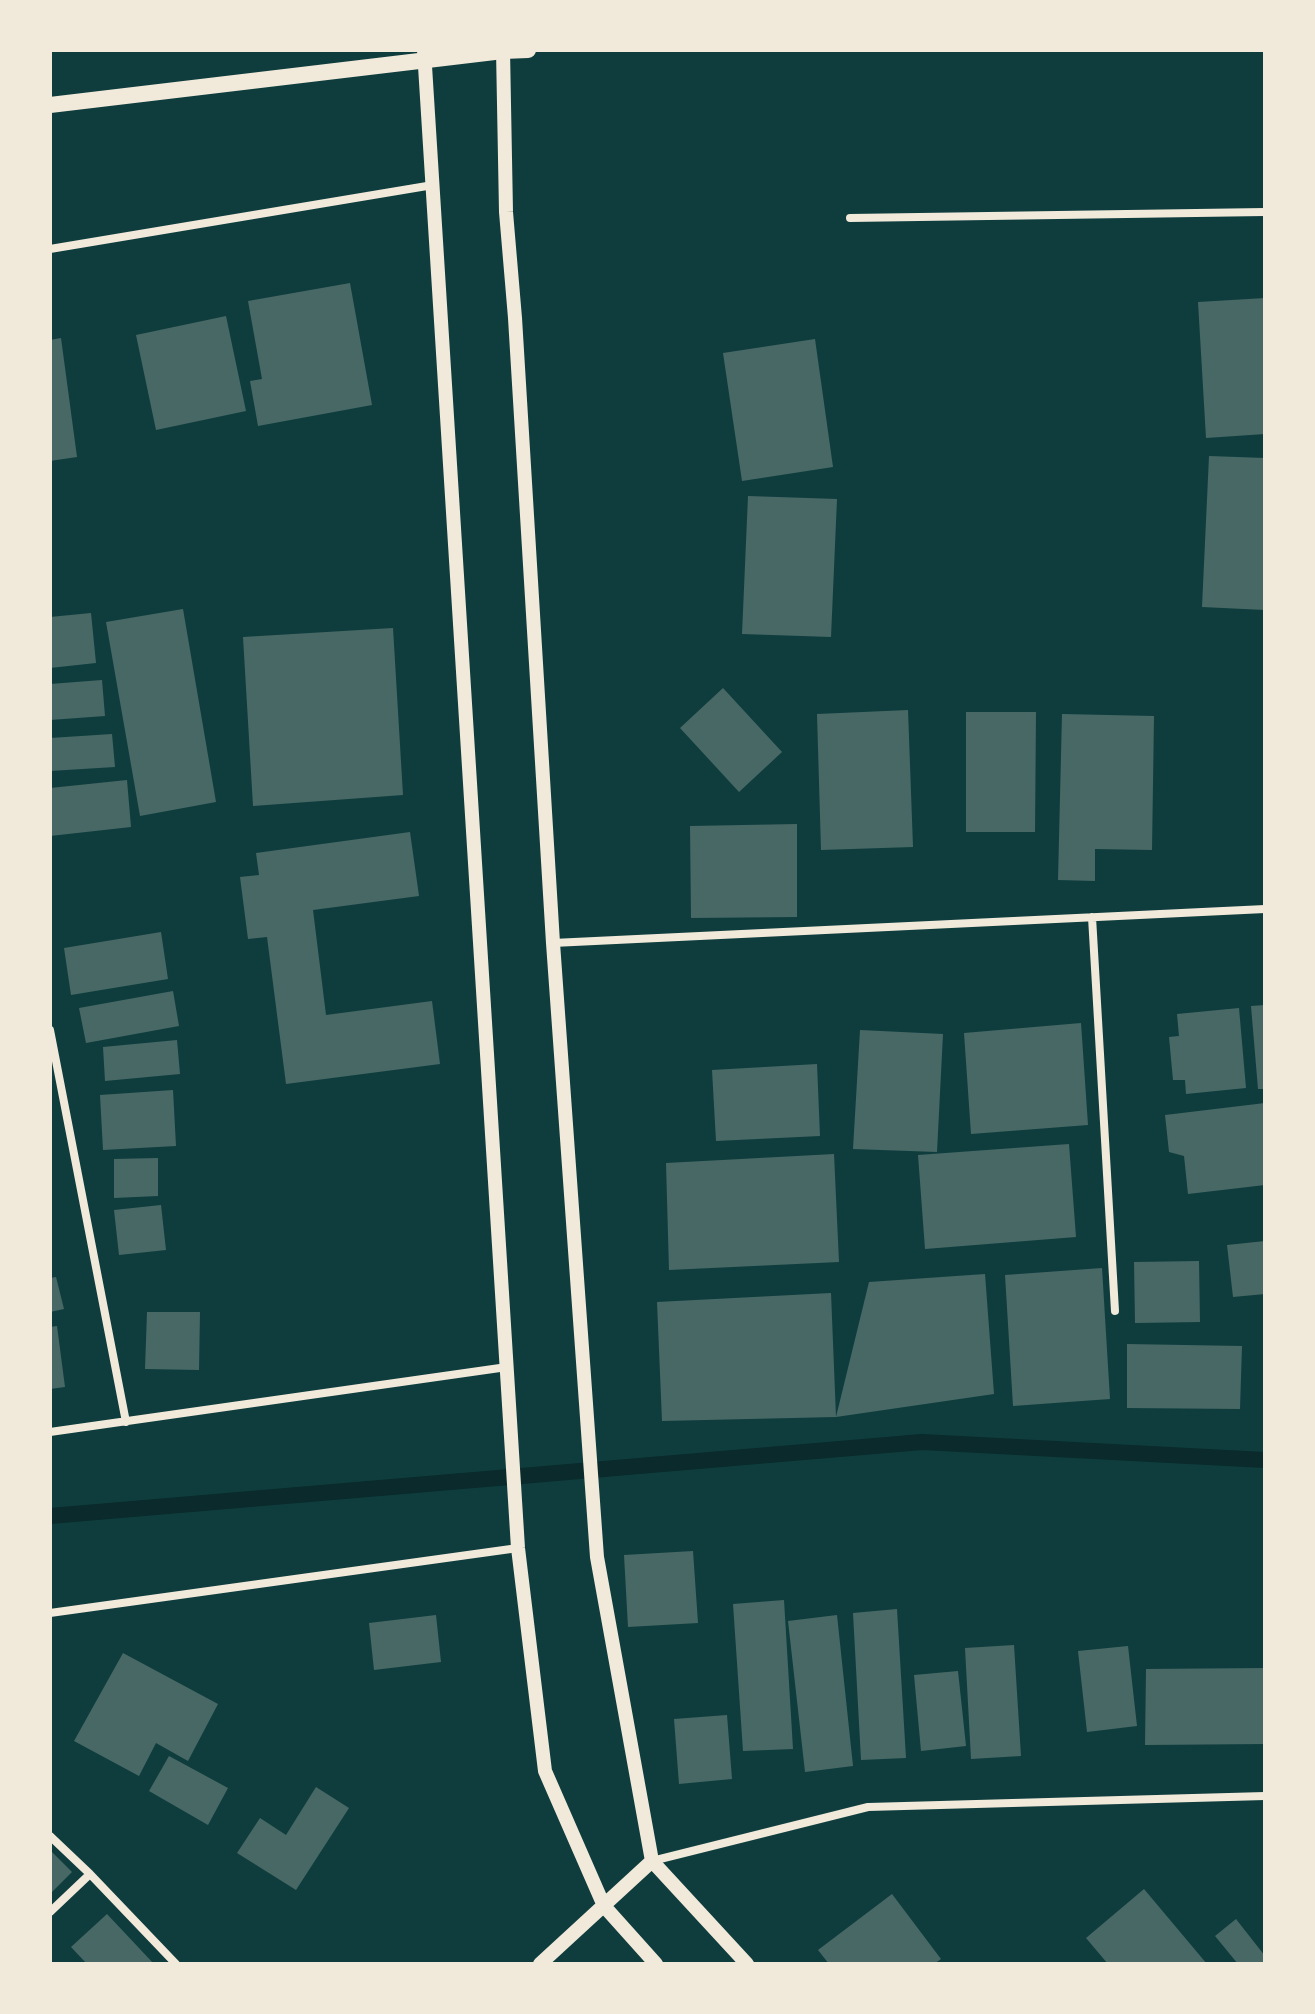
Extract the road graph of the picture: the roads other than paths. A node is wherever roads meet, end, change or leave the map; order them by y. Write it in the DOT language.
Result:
graph roads {
  1 [pos="503,50"];
  2 [pos="528,50"];
  3 [pos="424,55"];
  4 [pos="50,105"];
  5 [pos="433,185"];
  6 [pos="1265,212"];
  7 [pos="850,218"];
  8 [pos="50,249"];
  9 [pos="1265,909"];
  10 [pos="1092,917"];
  11 [pos="553,943"];
  12 [pos="50,1030"];
  13 [pos="1115,1311"];
  14 [pos="507,1367"];
  15 [pos="126,1422"];
  16 [pos="50,1432"];
  17 [pos="518,1548"];
  18 [pos="50,1613"];
  19 [pos="1265,1796"];
  20 [pos="50,1836"];
  21 [pos="652,1861"];
  22 [pos="90,1874"];
  23 [pos="604,1906"];
  24 [pos="50,1912"];
  25 [pos="176,1964"];
  26 [pos="540,1964"];
  27 [pos="656,1964"];
  28 [pos="747,1964"];
  1 -- 2 [label="main road"];
  1 -- 3 [label="main road"];
  1 -- 11 [label="street"];
  3 -- 4 [label="main road"];
  3 -- 5 [label="street"];
  5 -- 8 [label="street"];
  5 -- 14 [label="street"];
  6 -- 7 [label="street"];
  9 -- 10 [label="street"];
  10 -- 11 [label="street"];
  10 -- 13 [label="street"];
  11 -- 21 [label="street"];
  12 -- 15 [label="street"];
  14 -- 15 [label="street"];
  14 -- 17 [label="street"];
  15 -- 16 [label="street"];
  17 -- 18 [label="street"];
  17 -- 23 [label="street"];
  19 -- 21 [label="street"];
  20 -- 22 [label="street"];
  21 -- 23 [label="street"];
  21 -- 28 [label="street"];
  22 -- 24 [label="street"];
  22 -- 25 [label="street"];
  23 -- 26 [label="street"];
  23 -- 27 [label="street"];
}
